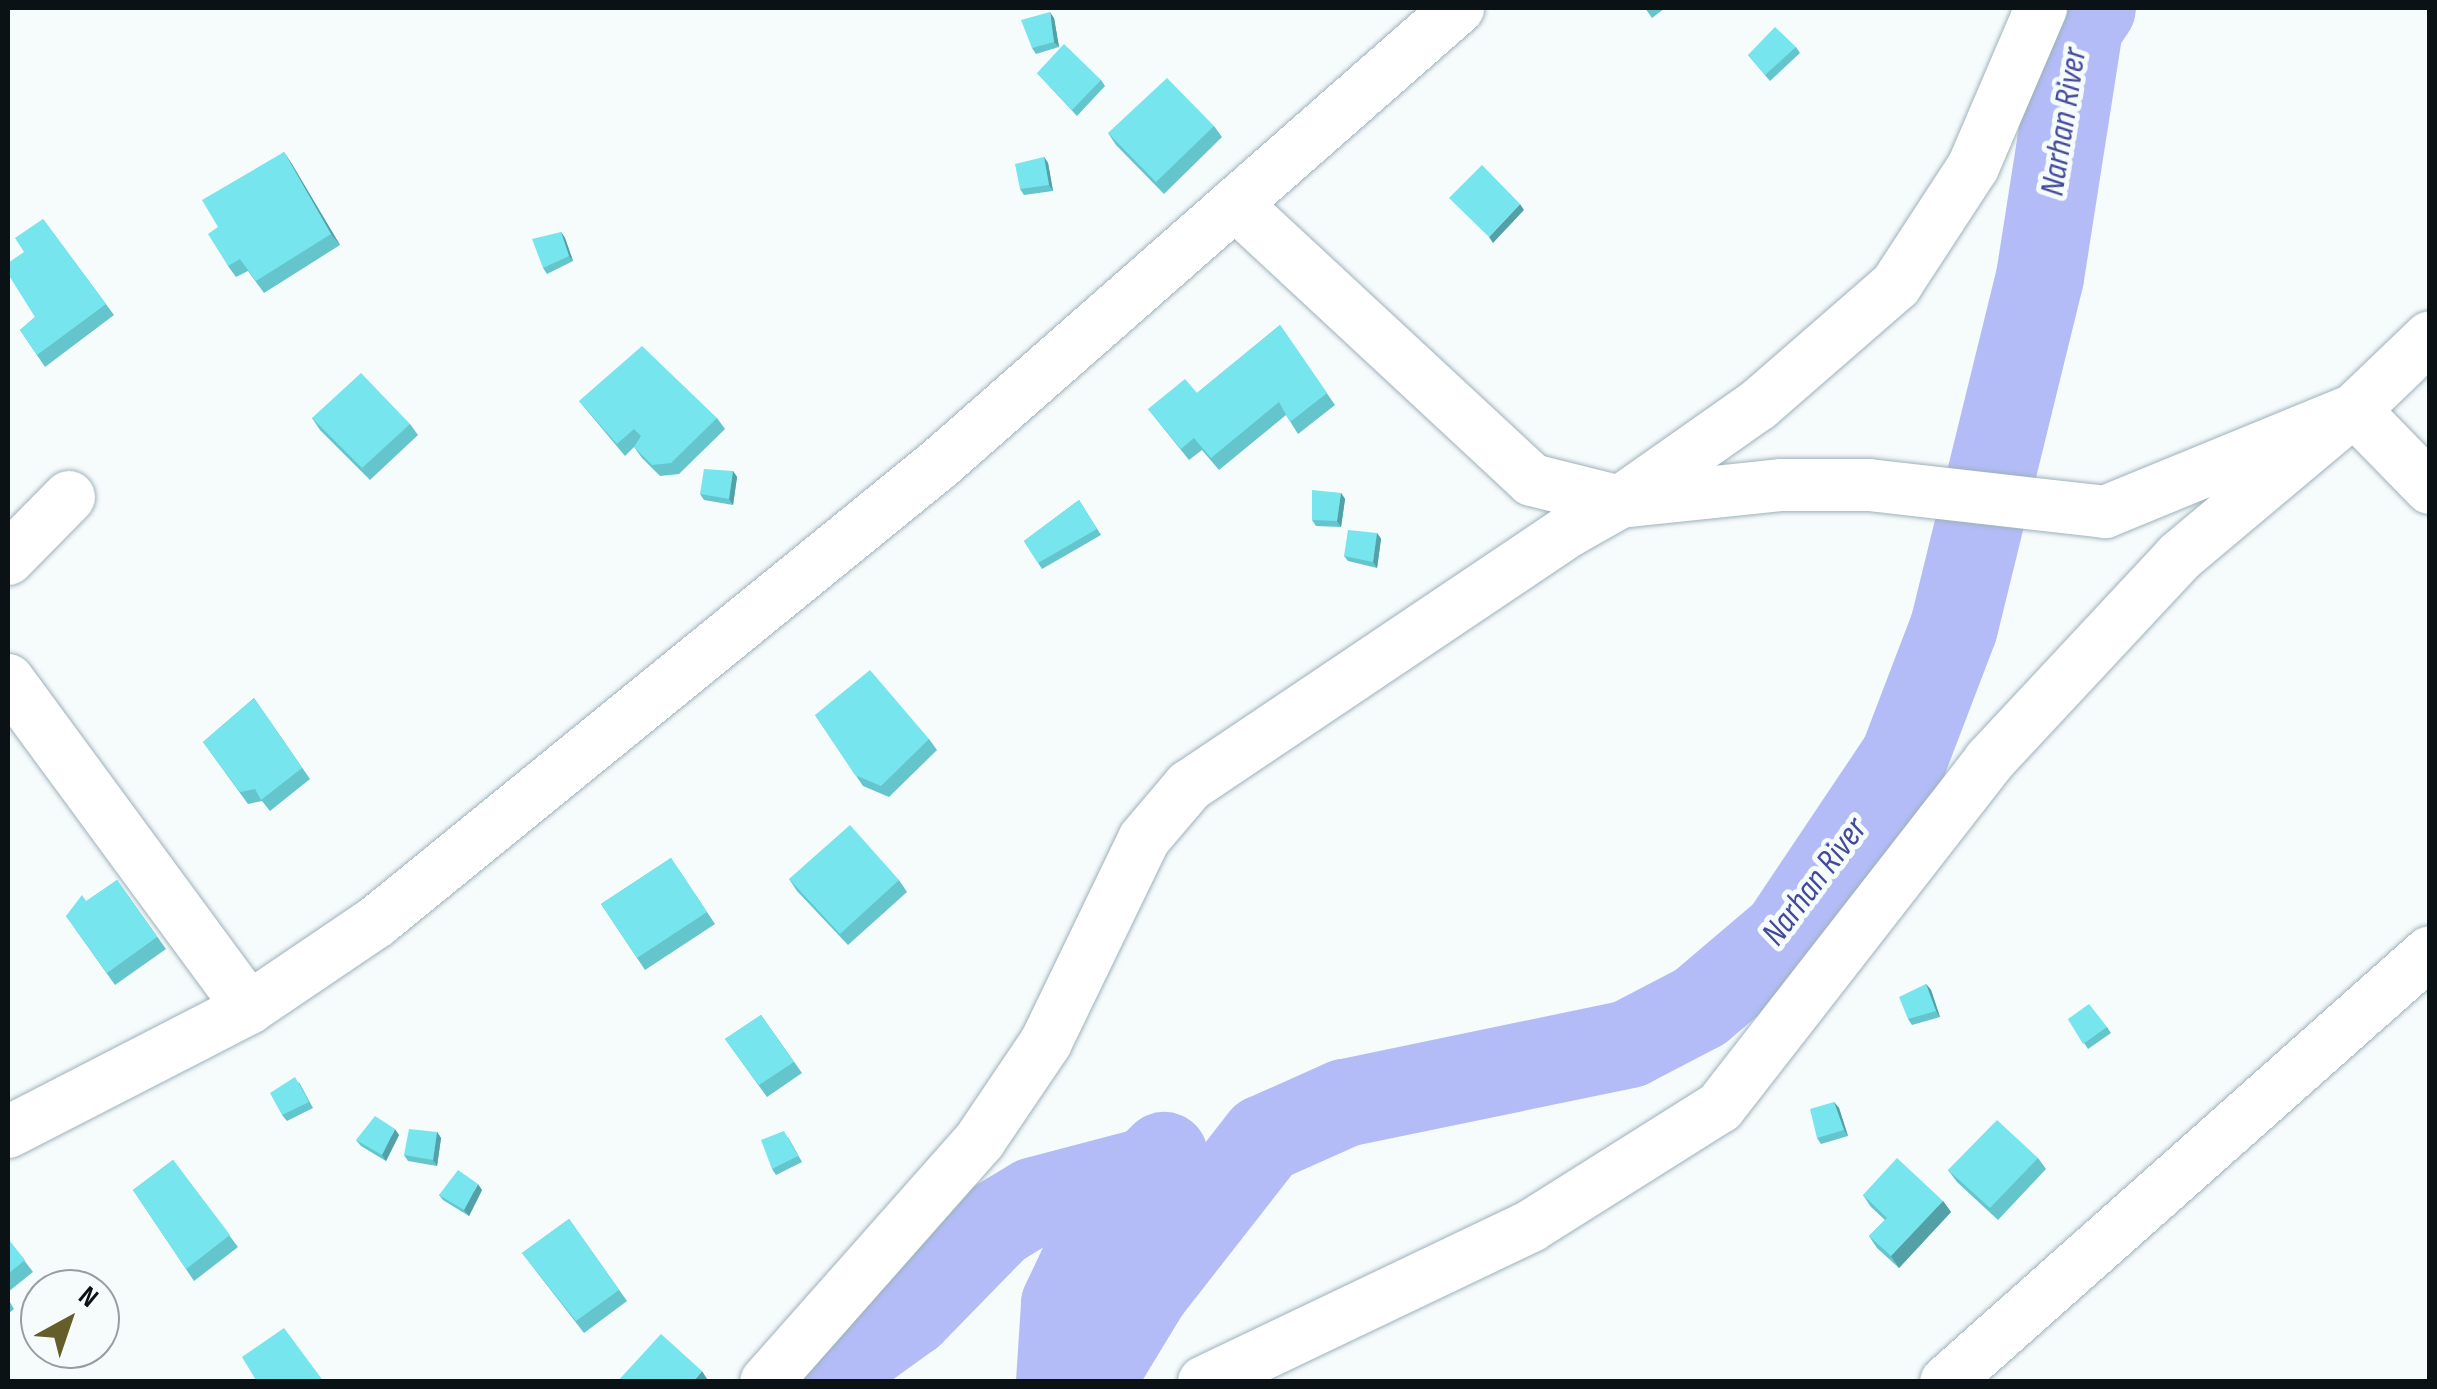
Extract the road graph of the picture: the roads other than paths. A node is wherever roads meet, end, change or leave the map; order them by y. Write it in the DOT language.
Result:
graph roads {
  1 [pos="1458,8"];
  2 [pos="2042,8"];
  3 [pos="1235,204"];
  4 [pos="2430,337"];
  5 [pos="2354,410"];
  6 [pos="2430,488"];
  7 [pos="70,497"];
  8 [pos="1620,502"];
  9 [pos="8,559"];
  10 [pos="8,680"];
  11 [pos="2430,952"];
  12 [pos="248,1008"];
  13 [pos="8,1132"];
  14 [pos="766,1382"];
  15 [pos="1204,1382"];
  16 [pos="1946,1382"];
  1 -- 3 [label="street"];
  2 -- 8 [label="street"];
  3 -- 8 [label="street"];
  3 -- 12 [label="street"];
  4 -- 5 [label="street"];
  5 -- 6 [label="street"];
  5 -- 8 [label="street"];
  5 -- 15 [label="street"];
  7 -- 9 [label="street"];
  8 -- 14 [label="street"];
  10 -- 12 [label="street"];
  11 -- 16 [label="street"];
  12 -- 13 [label="street"];
}
